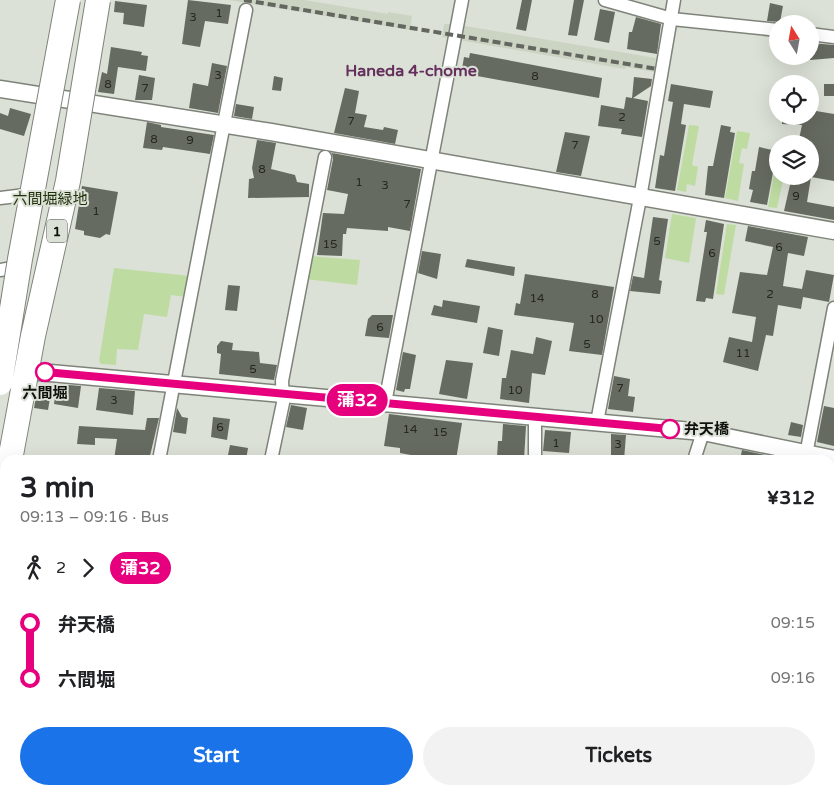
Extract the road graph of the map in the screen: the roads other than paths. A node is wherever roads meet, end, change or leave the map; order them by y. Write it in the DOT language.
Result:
graph roads {
  1 [pos="61,0"];
  2 [pos="68,0"];
  3 [pos="78,0"];
  4 [pos="88,0"];
  5 [pos="98,0"];
  6 [pos="106,0"];
  7 [pos="462,0"];
  8 [pos="605,0"];
  9 [pos="674,0"];
  10 [pos="246,10"];
  11 [pos="672,19"];
  12 [pos="769,29"];
  13 [pos="819,35"];
  14 [pos="834,37"];
  15 [pos="0,89"];
  16 [pos="42,96"];
  17 [pos="92,102"];
  18 [pos="224,124"];
  19 [pos="325,157"];
  20 [pos="431,160"];
  21 [pos="25,195"];
  22 [pos="0,198"];
  23 [pos="640,198"];
  24 [pos="834,231"];
  25 [pos="6,269"];
  26 [pos="834,308"];
  27 [pos="33,336"];
  28 [pos="4,339"];
  29 [pos="0,370"];
  30 [pos="35,371"];
  31 [pos="0,383"];
  32 [pos="175,383"];
  33 [pos="284,394"];
  34 [pos="384,402"];
  35 [pos="535,416"];
  36 [pos="597,422"];
  37 [pos="703,432"];
  38 [pos="11,455"];
  39 [pos="21,455"];
  40 [pos="160,455"];
  41 [pos="272,455"];
  42 [pos="535,455"];
  43 [pos="696,455"];
  44 [pos="801,455"];
  45 [pos="805,455"];
  1 -- 16 [label="street"];
  2 -- 28 [label="highway, 1, bridge"];
  3 -- 28 [label="highway, bridge"];
  4 -- 27 [label="highway, bridge"];
  5 -- 27 [label="highway, 1, bridge"];
  6 -- 17 [label="street"];
  7 -- 20 [label="street"];
  8 -- 11 [label="street"];
  9 -- 11 [label="street"];
  10 -- 18 [label="street"];
  11 -- 12 [label="street"];
  11 -- 23 [label="street"];
  13 -- 14 [label="street"];
  15 -- 16 [label="street"];
  16 -- 17 [label="street"];
  16 -- 21 [label="street"];
  17 -- 18 [label="street"];
  17 -- 30 [label="street"];
  18 -- 20 [label="street"];
  18 -- 32 [label="street"];
  19 -- 33 [label="street"];
  20 -- 23 [label="street"];
  20 -- 34 [label="street"];
  21 -- 22 [label="street"];
  21 -- 25 [label="street"];
  23 -- 24 [label="street"];
  23 -- 36 [label="street"];
  25 -- 28 [label="street"];
  26 -- 45 [label="street"];
  27 -- 38 [label="highway, 1, bridge"];
  28 -- 31 [label="highway, 1, bridge"];
  29 -- 30 [label="street"];
  30 -- 32 [label="street"];
  30 -- 39 [label="street"];
  32 -- 33 [label="street"];
  32 -- 40 [label="street"];
  33 -- 34 [label="street"];
  33 -- 41 [label="street"];
  34 -- 35 [label="street"];
  35 -- 36 [label="street"];
  35 -- 42 [label="street"];
  36 -- 37 [label="street"];
  37 -- 43 [label="street"];
  37 -- 44 [label="street"];
}
